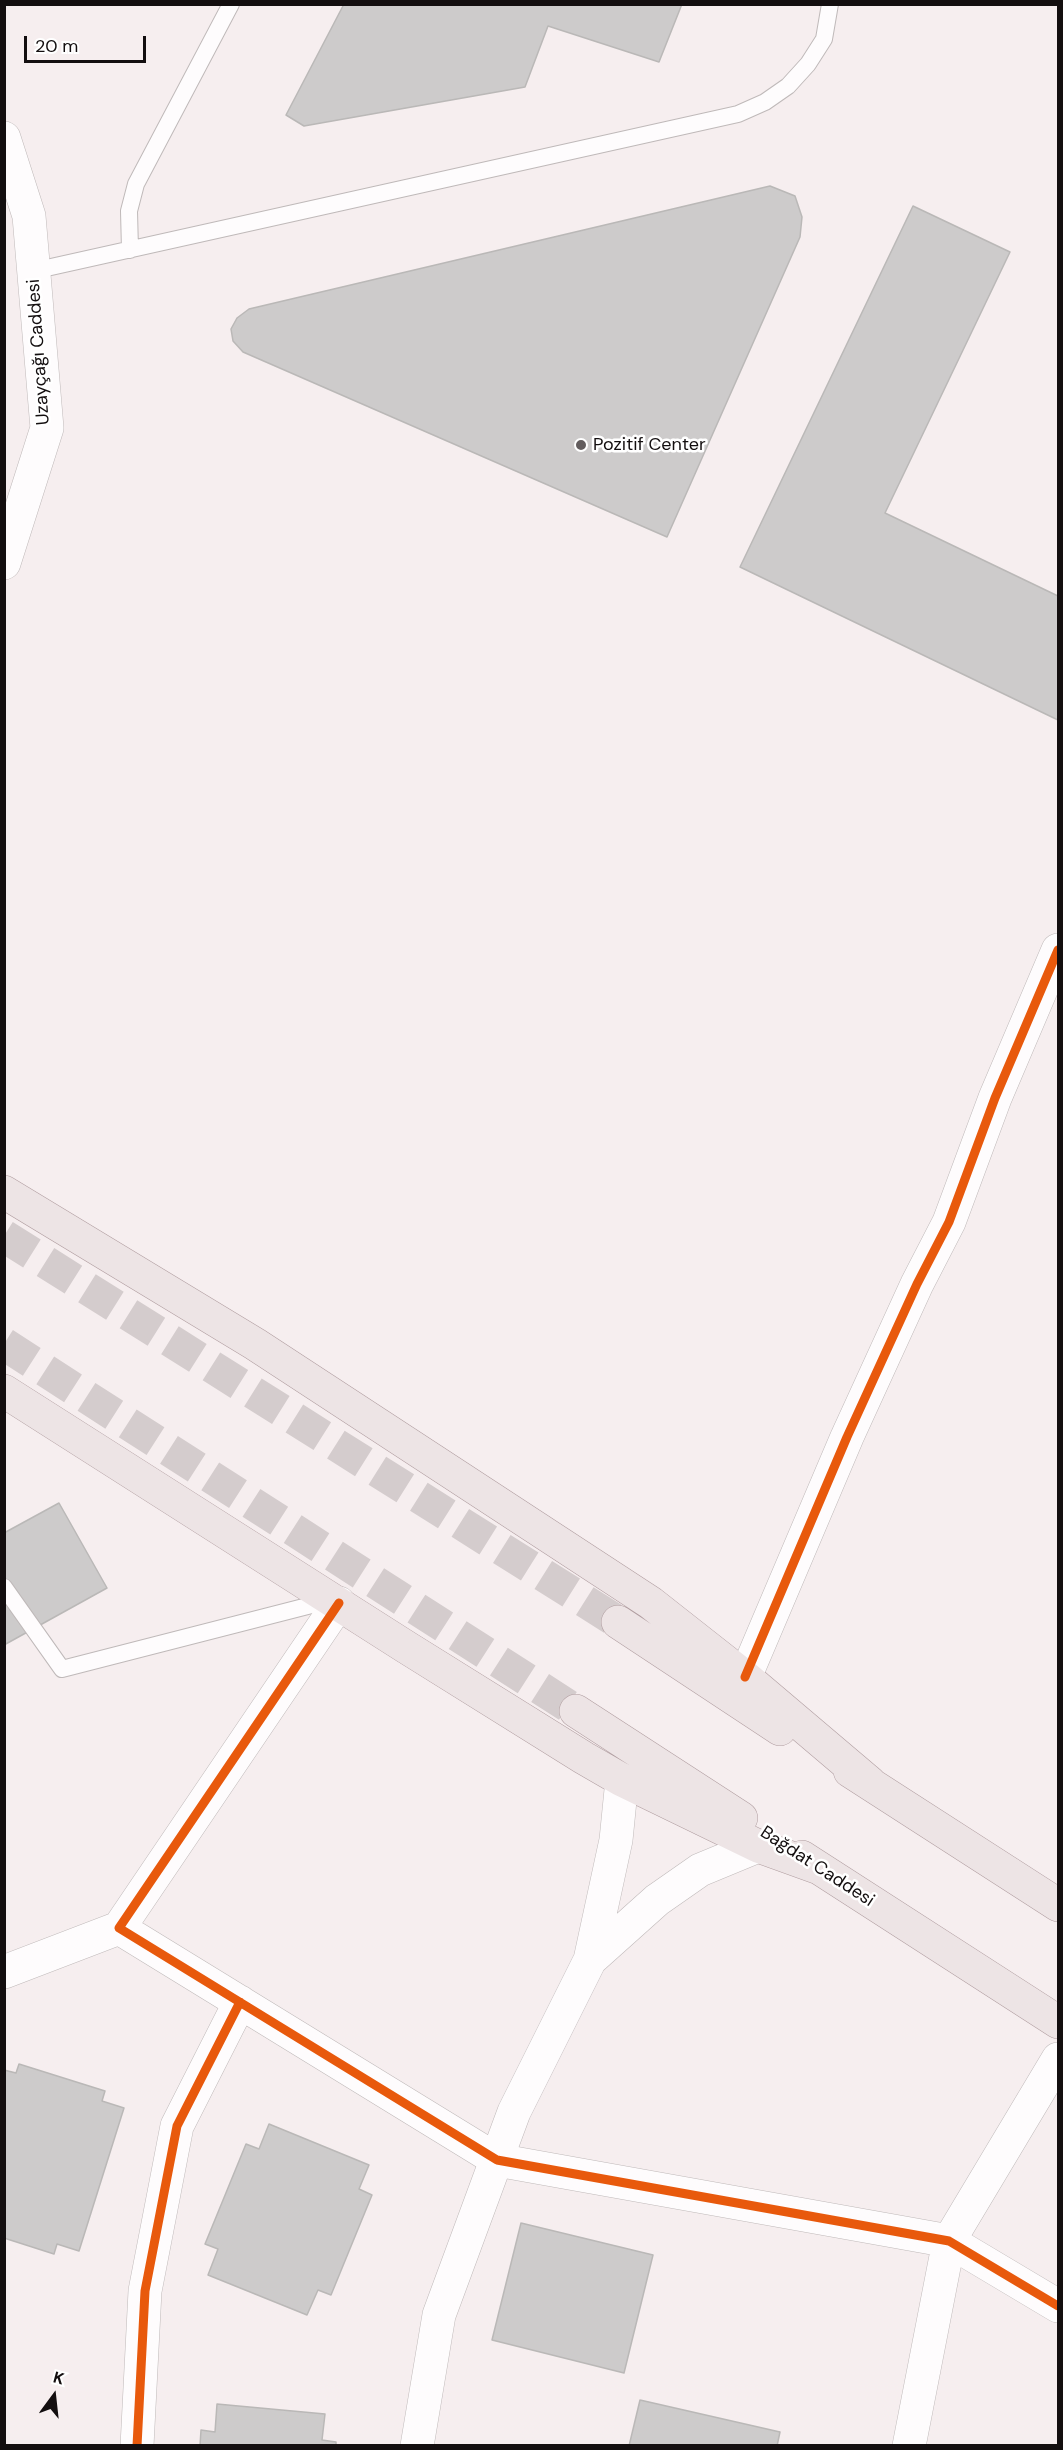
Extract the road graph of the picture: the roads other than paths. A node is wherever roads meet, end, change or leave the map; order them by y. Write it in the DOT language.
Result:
graph roads {
  1 [pos="231,4"];
  2 [pos="830,4"];
  3 [pos="4,138"];
  4 [pos="129,250"];
  5 [pos="33,271"];
  6 [pos="4,563"];
  7 [pos="1059,950"];
  8 [pos="4,1192"];
  9 [pos="4,1390"];
  10 [pos="4,1587"];
  11 [pos="335,1601"];
  12 [pos="618,1622"];
  13 [pos="745,1677"];
  14 [pos="576,1711"];
  15 [pos="622,1780"];
  16 [pos="870,1783"];
  17 [pos="758,1846"];
  18 [pos="819,1868"];
  19 [pos="1059,1905"];
  20 [pos="119,1928"];
  21 [pos="590,1960"];
  22 [pos="4,1972"];
  23 [pos="240,2002"];
  24 [pos="1059,2022"];
  25 [pos="1059,2059"];
  26 [pos="497,2160"];
  27 [pos="949,2241"];
  28 [pos="1059,2306"];
  29 [pos="137,2445"];
  30 [pos="417,2445"];
  31 [pos="909,2445"];
  1 -- 4 [label="lane"];
  2 -- 4 [label="lane"];
  3 -- 5 [label="street, Uzayçağı Caddesi"];
  4 -- 5 [label="lane"];
  5 -- 6 [label="street, Uzayçağı Caddesi"];
  7 -- 13 [label="street"];
  8 -- 13 [label="main road"];
  9 -- 11 [label="main road"];
  10 -- 11 [label="lane"];
  11 -- 15 [label="main road"];
  11 -- 20 [label="street"];
  12 -- 16 [label="main road"];
  13 -- 16 [label="main road"];
  14 -- 18 [label="main road, Bağdat Caddesi"];
  15 -- 17 [label="main road"];
  15 -- 21 [label="street"];
  16 -- 19 [label="main road"];
  17 -- 18 [label="main road"];
  17 -- 21 [label="street"];
  18 -- 24 [label="main road, Bağdat Caddesi"];
  20 -- 22 [label="street"];
  20 -- 23 [label="street"];
  21 -- 26 [label="street"];
  23 -- 26 [label="street"];
  23 -- 29 [label="street"];
  25 -- 27 [label="street"];
  26 -- 27 [label="street"];
  26 -- 30 [label="street"];
  27 -- 28 [label="street"];
  27 -- 31 [label="street"];
}
